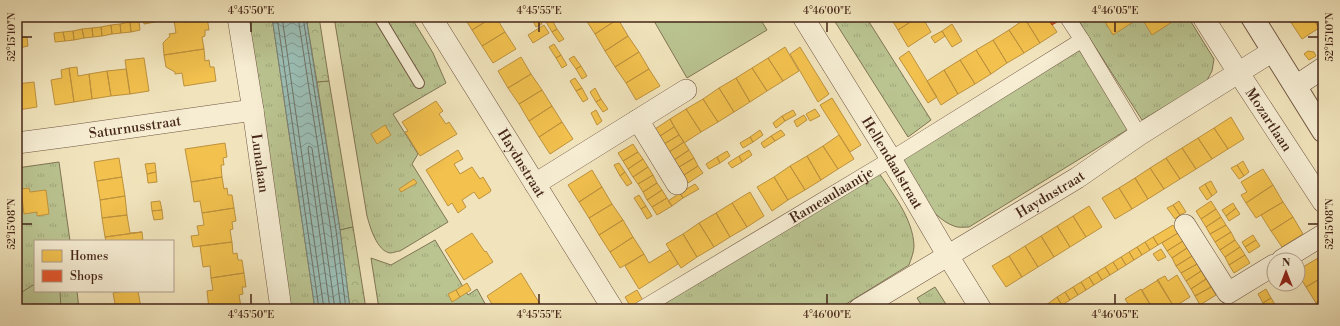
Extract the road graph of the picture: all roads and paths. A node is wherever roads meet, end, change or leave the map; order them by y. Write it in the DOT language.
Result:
graph roads {
  1 [pos="238,17"];
  2 [pos="379,17"];
  3 [pos="431,17"];
  4 [pos="802,17"];
  5 [pos="1067,17"];
  6 [pos="1203,17"];
  7 [pos="1252,17"];
  8 [pos="1082,40"];
  9 [pos="1273,50"];
  10 [pos="1323,68"];
  11 [pos="1238,72"];
  12 [pos="419,83"];
  13 [pos="1296,86"];
  14 [pos="686,90"];
  15 [pos="253,110"];
  16 [pos="638,120"];
  17 [pos="1323,131"];
  18 [pos="1139,135"];
  19 [pos="17,143"];
  20 [pos="891,159"];
  21 [pos="535,184"];
  22 [pos="677,184"];
  23 [pos="1323,202"];
  24 [pos="1185,225"];
  25 [pos="1323,235"];
  26 [pos="1295,252"];
  27 [pos="948,256"];
  28 [pos="1266,270"];
  29 [pos="281,309"];
  30 [pos="613,309"];
  31 [pos="641,309"];
  32 [pos="859,309"];
  33 [pos="981,309"];
  1 -- 15 [label="street, Lunalaan"];
  2 -- 12 [label="lane"];
  3 -- 21 [label="street, Haydnstraat"];
  4 -- 20 [label="street, Hellendaalstraat"];
  5 -- 8 [label="street"];
  6 -- 11 [label="street"];
  7 -- 9 [label="street"];
  8 -- 18 [label="street"];
  8 -- 20 [label="street, Rameaulaantje"];
  9 -- 11 [label="street, Mozartlaan"];
  9 -- 13 [label="street"];
  10 -- 13 [label="street"];
  11 -- 18 [label="street, Haydnstraat"];
  11 -- 23 [label="street, Mozartlaan"];
  13 -- 17 [label="street"];
  14 -- 16 [label="street"];
  15 -- 19 [label="street, Saturnusstraat"];
  15 -- 29 [label="street, Lunalaan"];
  16 -- 21 [label="street"];
  16 -- 22 [label="street"];
  18 -- 27 [label="street, Haydnstraat"];
  20 -- 27 [label="street, Hellendaalstraat"];
  20 -- 31 [label="street, Rameaulaantje"];
  21 -- 30 [label="street, Haydnstraat"];
  24 -- 28 [label="street"];
  25 -- 26 [label="street"];
  27 -- 32 [label="street, Haydnstraat"];
  27 -- 33 [label="street, Hellendaalstraat"];
}
